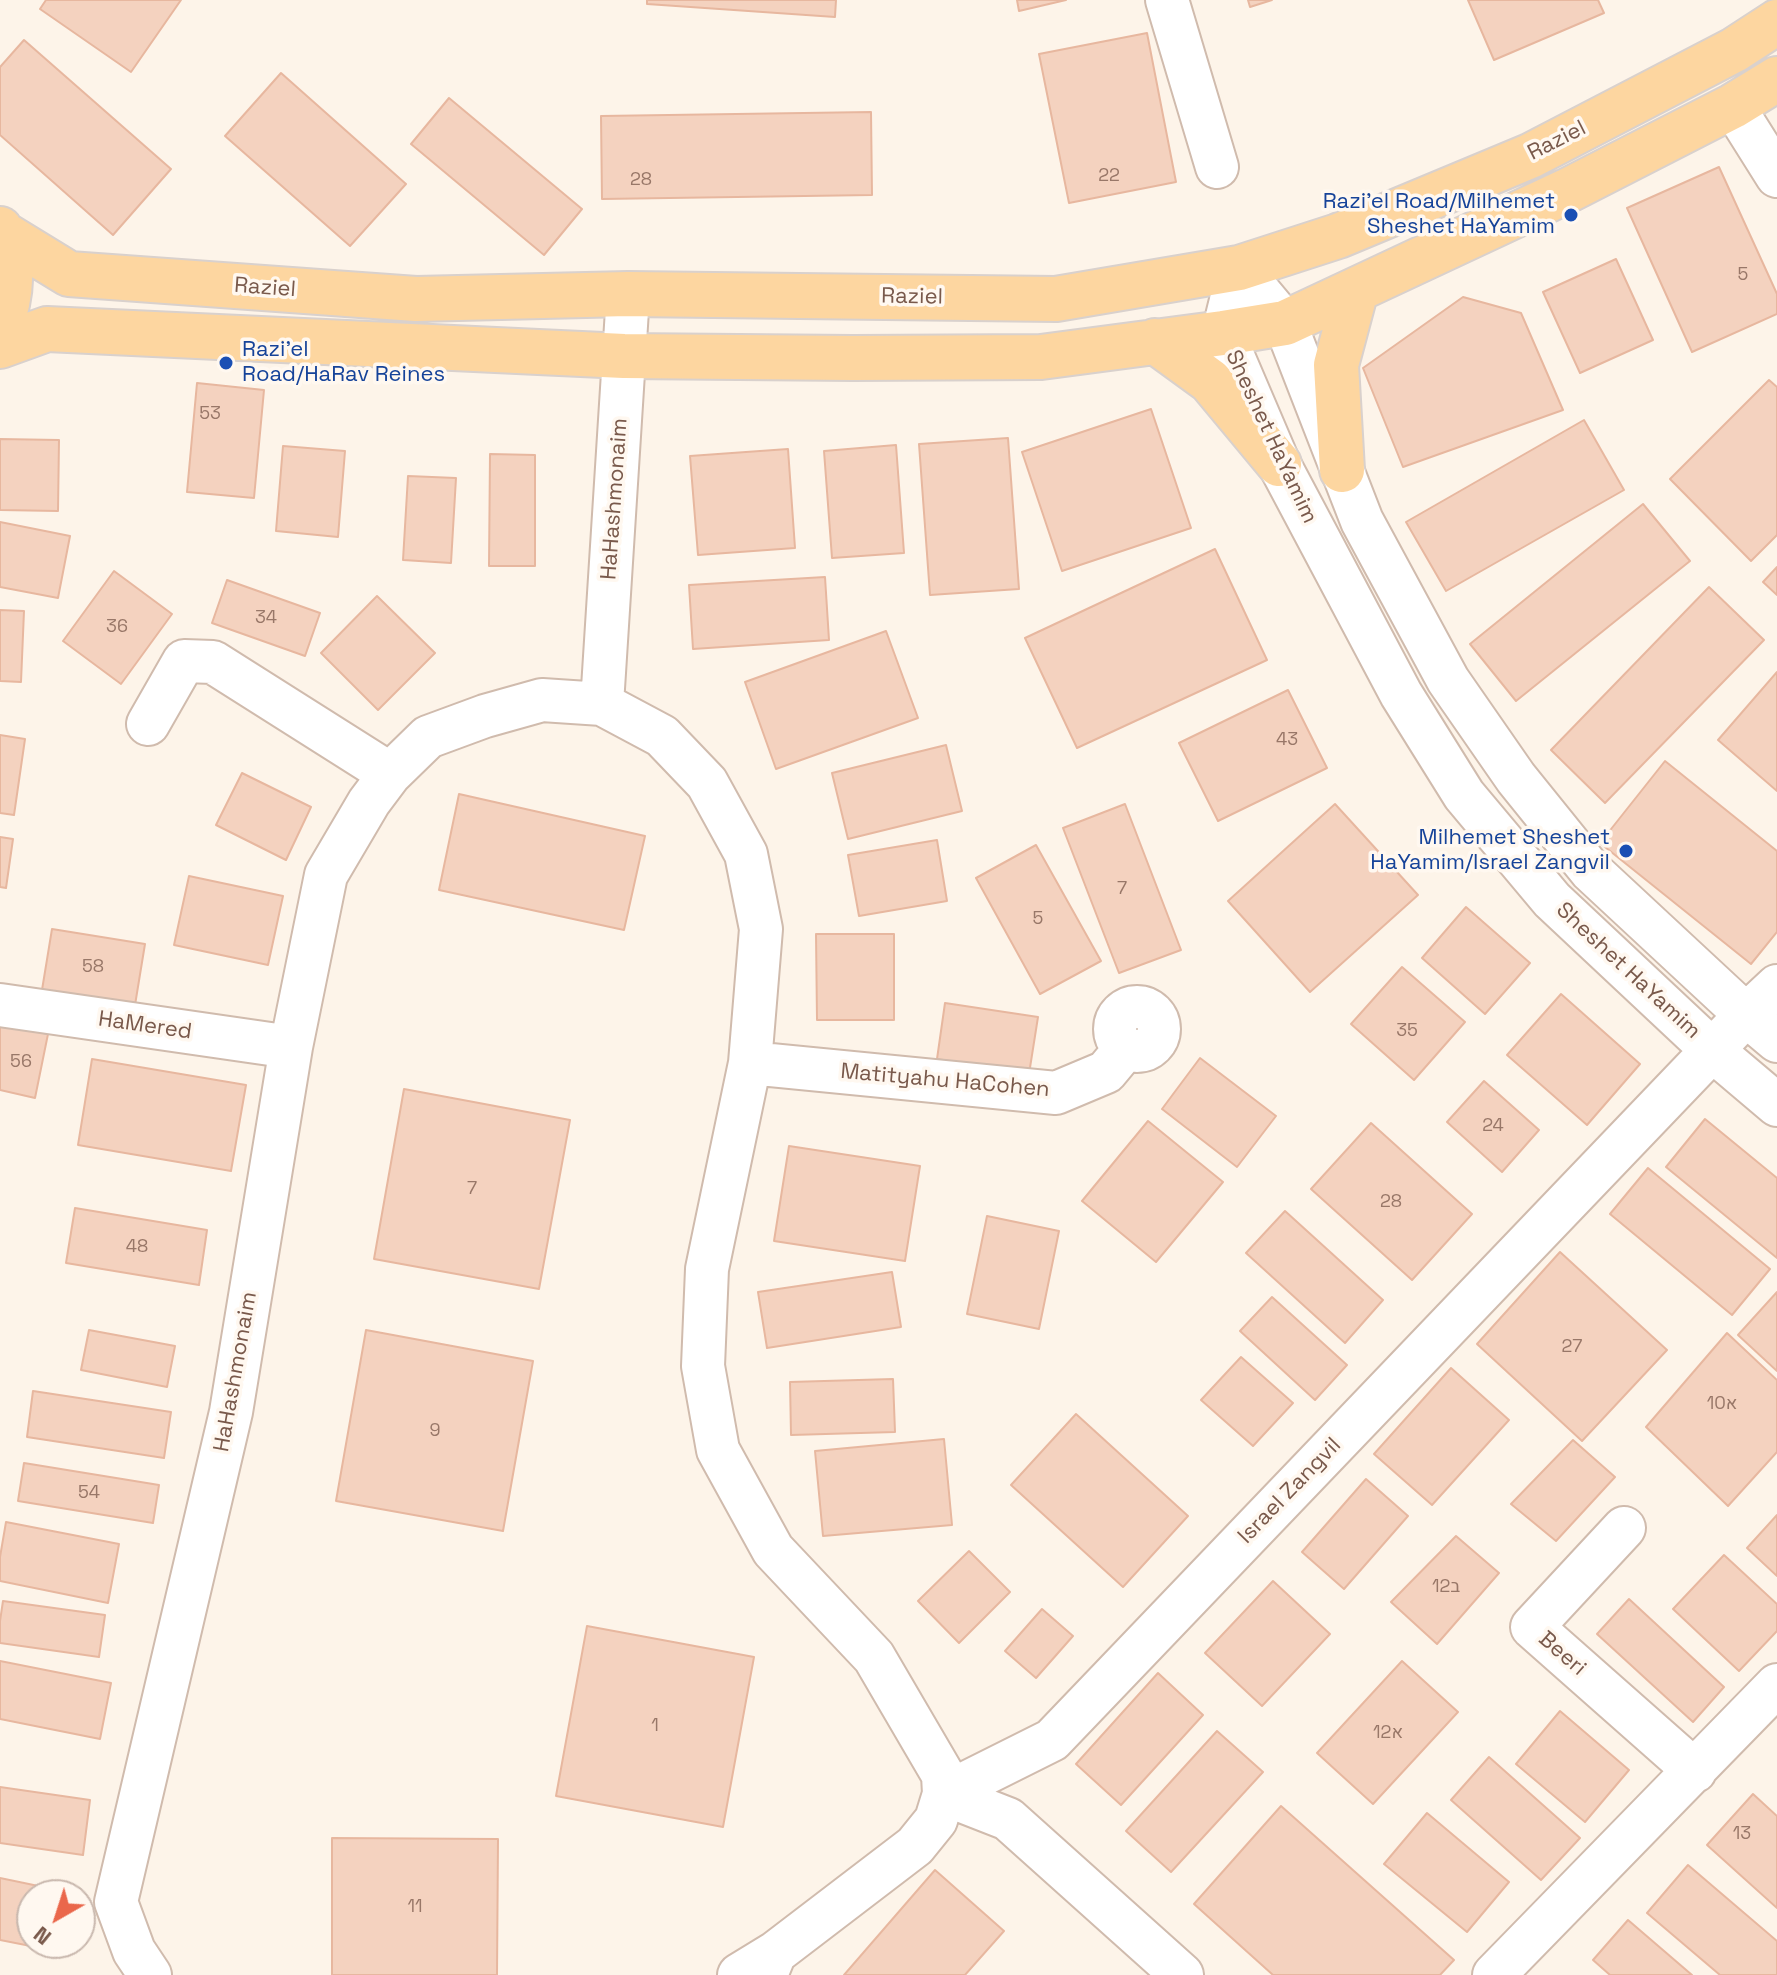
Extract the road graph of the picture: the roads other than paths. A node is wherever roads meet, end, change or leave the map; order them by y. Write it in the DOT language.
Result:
graph roads {
  1 [pos="1167,0"];
  2 [pos="1777,22"];
  3 [pos="1777,79"];
  4 [pos="1733,106"];
  5 [pos="1217,167"];
  6 [pos="1777,176"];
  7 [pos="1,231"];
  8 [pos="1239,268"];
  9 [pos="1356,290"];
  10 [pos="628,294"];
  11 [pos="1285,323"];
  12 [pos="0,327"];
  13 [pos="1223,333"];
  14 [pos="1155,341"];
  15 [pos="0,346"];
  16 [pos="624,356"];
  17 [pos="1279,464"];
  18 [pos="1342,470"];
  19 [pos="602,704"];
  20 [pos="148,724"];
  21 [pos="390,774"];
  22 [pos="1777,986"];
  23 [pos="0,1005"];
  24 [pos="1762,1028"];
  25 [pos="291,1047"];
  26 [pos="1126,1048"];
  27 [pos="1712,1050"];
  28 [pos="750,1063"];
  29 [pos="1777,1105"];
  30 [pos="1624,1528"];
  31 [pos="1777,1685"];
  32 [pos="1695,1771"];
  33 [pos="944,1794"];
  34 [pos="771,1964"];
  35 [pos="150,1975"];
  36 [pos="739,1975"];
  37 [pos="1182,1975"];
  38 [pos="1494,1975"];
  1 -- 5 [label="street"];
  2 -- 8 [label="main road, Raziel"];
  3 -- 4 [label="main road"];
  4 -- 6 [label="street"];
  4 -- 9 [label="main road"];
  7 -- 10 [label="main road, Raziel"];
  7 -- 12 [label="main road"];
  8 -- 10 [label="main road, Raziel"];
  8 -- 11 [label="street"];
  8 -- 13 [label="street, Sheshet HaYamim"];
  9 -- 11 [label="main road"];
  9 -- 18 [label="main road"];
  10 -- 16 [label="street, HaHashmonaim"];
  11 -- 13 [label="main road"];
  11 -- 18 [label="street"];
  13 -- 14 [label="main road"];
  13 -- 17 [label="street, Sheshet HaYamim"];
  14 -- 16 [label="main road"];
  14 -- 17 [label="main road"];
  15 -- 16 [label="main road"];
  16 -- 19 [label="street, HaHashmonaim"];
  17 -- 27 [label="street, Sheshet HaYamim"];
  18 -- 24 [label="street"];
  19 -- 21 [label="street, HaHashmonaim"];
  19 -- 28 [label="street, HaHashmonaim"];
  20 -- 21 [label="street"];
  21 -- 25 [label="street, HaHashmonaim"];
  22 -- 24 [label="street, Israel Zangvil"];
  23 -- 25 [label="street, HaMered"];
  24 -- 27 [label="street, Israel Zangvil"];
  25 -- 35 [label="street, HaHashmonaim"];
  26 -- 28 [label="street, Matityahu HaCohen"];
  27 -- 29 [label="street, Sheshet HaYamim"];
  27 -- 33 [label="street, Israel Zangvil"];
  28 -- 33 [label="street, HaHashmonaim"];
  30 -- 32 [label="street, Beeri"];
  31 -- 32 [label="street"];
  32 -- 38 [label="street"];
  33 -- 34 [label="street"];
  33 -- 37 [label="street"];
  34 -- 36 [label="street"];
}
